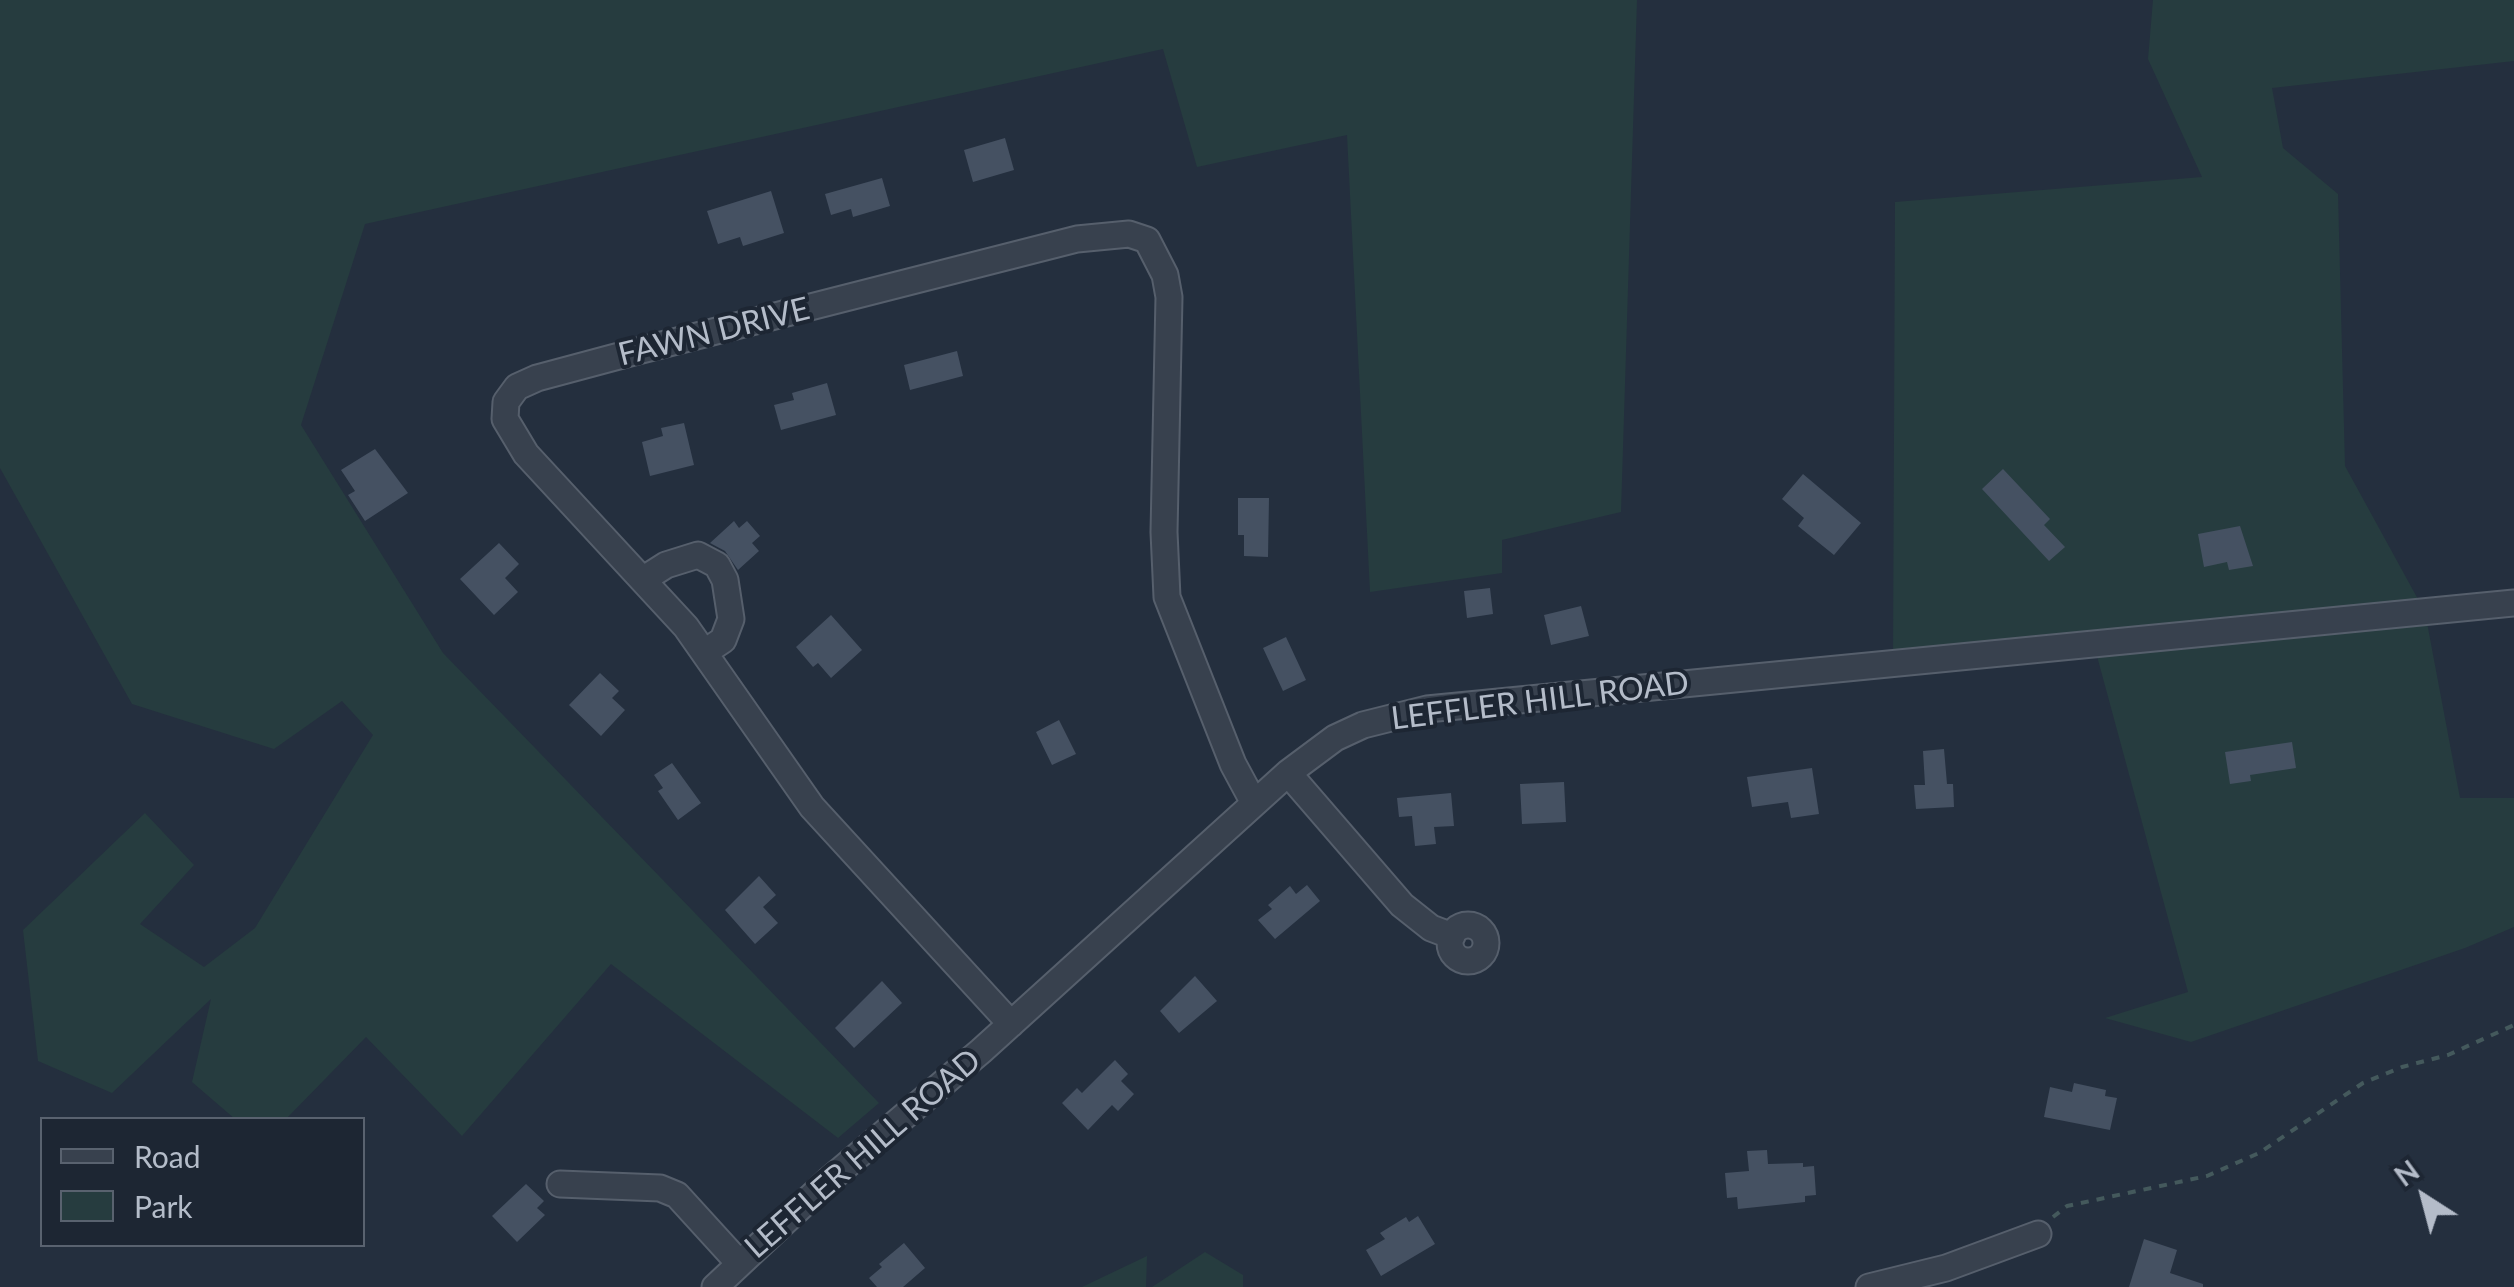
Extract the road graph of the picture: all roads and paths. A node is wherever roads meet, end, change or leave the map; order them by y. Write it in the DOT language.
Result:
graph roads {
  1 [pos="644,579"];
  2 [pos="2514,604"];
  3 [pos="705,652"];
  4 [pos="1288,773"];
  5 [pos="1254,802"];
  6 [pos="1452,936"];
  7 [pos="1011,1024"];
  8 [pos="2514,1025"];
  9 [pos="560,1184"];
  10 [pos="2038,1234"];
  11 [pos="739,1263"];
  12 [pos="715,1287"];
  13 [pos="1869,1287"];
  1 -- 3 [label="street, FAWN DRIVE"];
  1 -- 3 [label="street"];
  1 -- 5 [label="street, FAWN DRIVE"];
  2 -- 4 [label="street, LEFFLER HILL ROAD"];
  3 -- 7 [label="street, FAWN DRIVE"];
  4 -- 5 [label="street, LEFFLER HILL ROAD"];
  4 -- 6 [label="street"];
  5 -- 7 [label="street, LEFFLER HILL ROAD"];
  7 -- 11 [label="street, LEFFLER HILL ROAD"];
  8 -- 10 [label="path"];
  9 -- 11 [label="street"];
  10 -- 13 [label="street"];
  11 -- 12 [label="street, LEFFLER HILL ROAD"];
}
